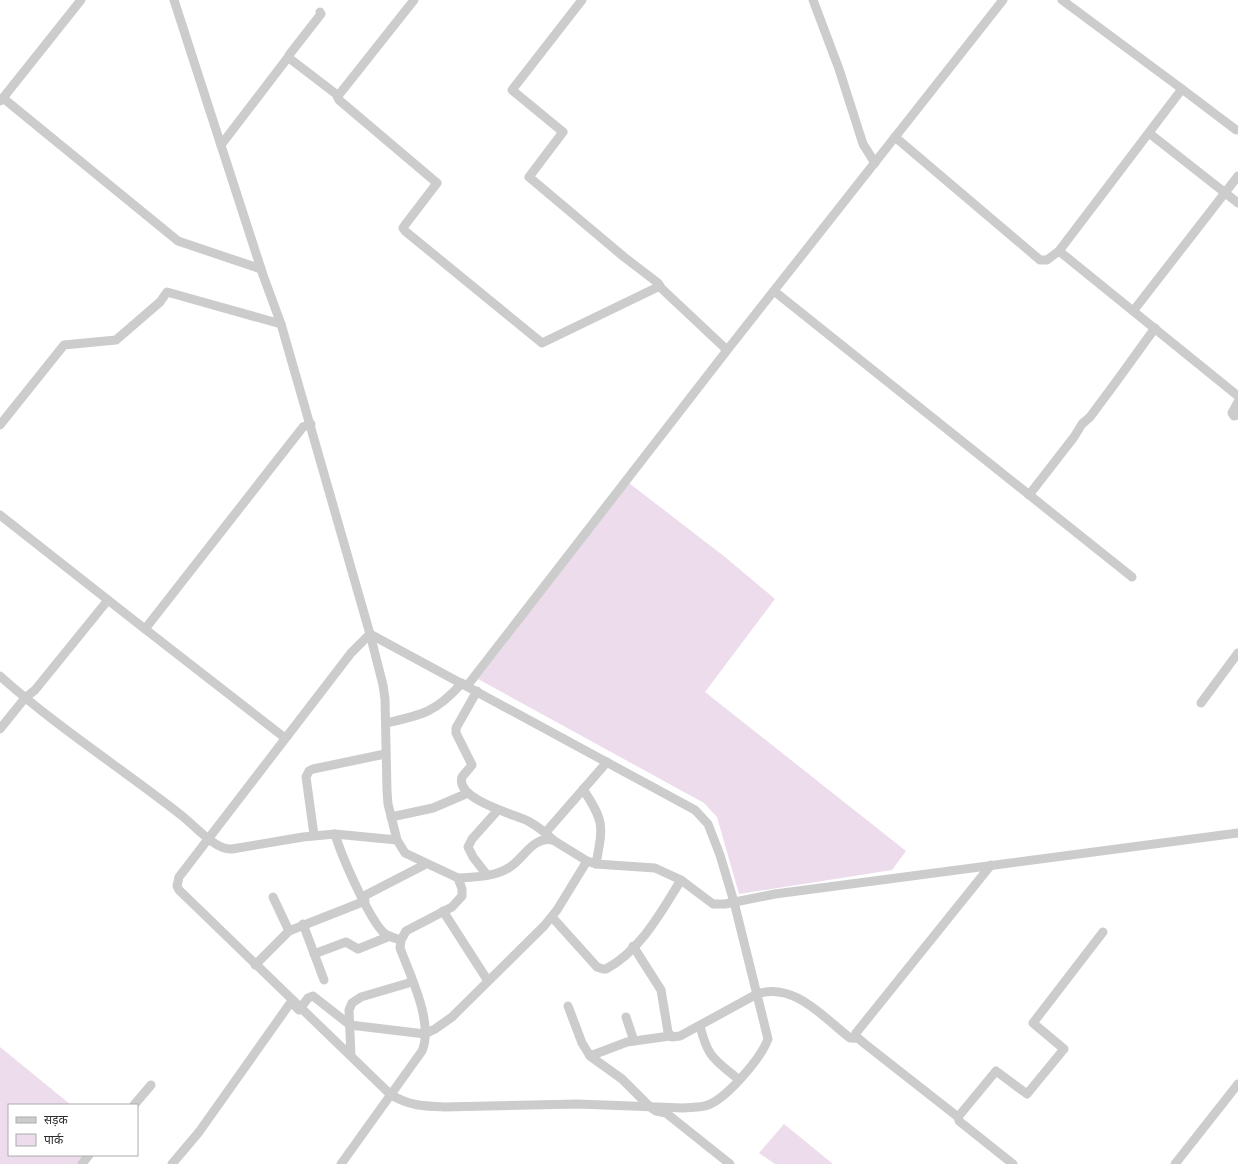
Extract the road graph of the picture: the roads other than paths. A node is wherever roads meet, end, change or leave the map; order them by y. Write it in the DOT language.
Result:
graph roads {
  1 [pos="81,0"];
  2 [pos="174,0"];
  3 [pos="414,0"];
  4 [pos="582,0"];
  5 [pos="813,0"];
  6 [pos="1003,0"];
  7 [pos="1062,0"];
  8 [pos="320,12"];
  9 [pos="289,56"];
  10 [pos="1182,89"];
  11 [pos="338,96"];
  12 [pos="1,100"];
  13 [pos="1236,130"];
  14 [pos="1149,133"];
  15 [pos="895,137"];
  16 [pos="221,145"];
  17 [pos="875,163"];
  18 [pos="1238,176"];
  19 [pos="1224,192"];
  20 [pos="1238,203"];
  21 [pos="1059,251"];
  22 [pos="261,269"];
  23 [pos="660,286"];
  24 [pos="774,291"];
  25 [pos="1134,310"];
  26 [pos="282,324"];
  27 [pos="1155,328"];
  28 [pos="727,350"];
  29 [pos="1238,396"];
  30 [pos="1238,402"];
  31 [pos="1238,415"];
  32 [pos="311,424"];
  33 [pos="0,425"];
  34 [pos="1029,495"];
  35 [pos="0,514"];
  36 [pos="1132,577"];
  37 [pos="108,600"];
  38 [pos="145,629"];
  39 [pos="370,634"];
  40 [pos="1238,654"];
  41 [pos="0,676"];
  42 [pos="465,685"];
  43 [pos="477,691"];
  44 [pos="26,698"];
  45 [pos="1201,703"];
  46 [pos="386,723"];
  47 [pos="0,729"];
  48 [pos="286,738"];
  49 [pos="385,754"];
  50 [pos="606,762"];
  51 [pos="583,789"];
  52 [pos="468,792"];
  53 [pos="498,810"];
  54 [pos="391,817"];
  55 [pos="546,832"];
  56 [pos="1238,833"];
  57 [pos="335,834"];
  58 [pos="314,836"];
  59 [pos="210,839"];
  60 [pos="397,840"];
  61 [pos="553,840"];
  62 [pos="587,861"];
  63 [pos="426,864"];
  64 [pos="596,864"];
  65 [pos="991,865"];
  66 [pos="487,876"];
  67 [pos="458,878"];
  68 [pos="681,880"];
  69 [pos="273,897"];
  70 [pos="363,899"];
  71 [pos="734,902"];
  72 [pos="443,911"];
  73 [pos="552,917"];
  74 [pos="303,924"];
  75 [pos="290,931"];
  76 [pos="1103,932"];
  77 [pos="390,936"];
  78 [pos="401,940"];
  79 [pos="633,946"];
  80 [pos="314,954"];
  81 [pos="255,965"];
  82 [pos="324,980"];
  83 [pos="488,980"];
  84 [pos="412,982"];
  85 [pos="757,994"];
  86 [pos="568,1006"];
  87 [pos="300,1008"];
  88 [pos="626,1017"];
  89 [pos="350,1025"];
  90 [pos="700,1026"];
  91 [pos="425,1034"];
  92 [pos="670,1036"];
  93 [pos="854,1038"];
  94 [pos="634,1041"];
  95 [pos="351,1056"];
  96 [pos="590,1056"];
  97 [pos="738,1079"];
  98 [pos="1238,1084"];
  99 [pos="151,1085"];
  100 [pos="391,1095"];
  101 [pos="135,1104"];
  102 [pos="650,1106"];
  103 [pos="958,1117"];
  104 [pos="88,1156"];
  105 [pos="82,1164"];
  106 [pos="172,1164"];
  107 [pos="342,1164"];
  108 [pos="730,1164"];
  109 [pos="1013,1164"];
  110 [pos="1175,1164"];
  1 -- 12 [label="street"];
  2 -- 16 [label="street"];
  3 -- 11 [label="street"];
  4 -- 23 [label="street"];
  5 -- 17 [label="street"];
  6 -- 15 [label="street"];
  7 -- 10 [label="street"];
  8 -- 9 [label="street"];
  9 -- 11 [label="street"];
  9 -- 16 [label="street"];
  10 -- 13 [label="street"];
  10 -- 14 [label="street"];
  11 -- 23 [label="street"];
  12 -- 22 [label="street"];
  14 -- 19 [label="street"];
  14 -- 21 [label="street"];
  15 -- 17 [label="street"];
  15 -- 21 [label="street"];
  16 -- 22 [label="street"];
  17 -- 24 [label="street"];
  18 -- 19 [label="street"];
  19 -- 20 [label="street"];
  19 -- 25 [label="street"];
  21 -- 25 [label="street"];
  22 -- 26 [label="street"];
  23 -- 28 [label="street"];
  24 -- 28 [label="street"];
  24 -- 34 [label="street"];
  25 -- 27 [label="street"];
  26 -- 32 [label="street"];
  26 -- 33 [label="street"];
  27 -- 29 [label="street"];
  27 -- 34 [label="street"];
  28 -- 42 [label="street"];
  30 -- 31 [label="street"];
  32 -- 38 [label="street"];
  32 -- 39 [label="street"];
  34 -- 36 [label="street"];
  35 -- 37 [label="street"];
  37 -- 38 [label="street"];
  37 -- 44 [label="street"];
  38 -- 48 [label="street"];
  39 -- 42 [label="street"];
  39 -- 46 [label="street"];
  39 -- 48 [label="street"];
  40 -- 45 [label="street"];
  41 -- 44 [label="street"];
  42 -- 43 [label="street"];
  42 -- 46 [label="street"];
  43 -- 50 [label="street"];
  43 -- 52 [label="street"];
  44 -- 47 [label="street"];
  44 -- 59 [label="street"];
  46 -- 49 [label="street"];
  48 -- 59 [label="street"];
  49 -- 54 [label="street"];
  49 -- 58 [label="street"];
  50 -- 51 [label="street"];
  50 -- 71 [label="street"];
  51 -- 55 [label="street"];
  51 -- 64 [label="street"];
  52 -- 53 [label="street"];
  52 -- 54 [label="street"];
  53 -- 55 [label="street"];
  53 -- 66 [label="street"];
  54 -- 60 [label="street"];
  55 -- 61 [label="street"];
  56 -- 65 [label="street"];
  57 -- 58 [label="street"];
  57 -- 60 [label="street"];
  57 -- 70 [label="street"];
  58 -- 59 [label="street"];
  59 -- 81 [label="street"];
  60 -- 63 [label="street"];
  61 -- 62 [label="street"];
  61 -- 66 [label="street"];
  62 -- 64 [label="street"];
  62 -- 73 [label="street"];
  63 -- 67 [label="street"];
  63 -- 70 [label="street"];
  64 -- 68 [label="street"];
  65 -- 71 [label="street"];
  65 -- 93 [label="street"];
  66 -- 67 [label="street"];
  67 -- 72 [label="street"];
  68 -- 71 [label="street"];
  68 -- 79 [label="street"];
  69 -- 75 [label="street"];
  70 -- 74 [label="street"];
  70 -- 77 [label="street"];
  71 -- 85 [label="street"];
  72 -- 78 [label="street"];
  72 -- 83 [label="street"];
  73 -- 79 [label="street"];
  73 -- 83 [label="street"];
  74 -- 75 [label="street"];
  74 -- 80 [label="street"];
  75 -- 81 [label="street"];
  76 -- 103 [label="street"];
  77 -- 78 [label="street"];
  77 -- 80 [label="street"];
  78 -- 84 [label="street"];
  79 -- 92 [label="street"];
  80 -- 82 [label="street"];
  81 -- 87 [label="street"];
  83 -- 91 [label="street"];
  84 -- 89 [label="street"];
  84 -- 91 [label="street"];
  85 -- 90 [label="street"];
  85 -- 93 [label="street"];
  85 -- 97 [label="street"];
  86 -- 96 [label="street"];
  87 -- 89 [label="street"];
  87 -- 95 [label="street"];
  87 -- 106 [label="street"];
  88 -- 94 [label="street"];
  89 -- 91 [label="street"];
  89 -- 95 [label="street"];
  90 -- 92 [label="street"];
  90 -- 97 [label="street"];
  91 -- 100 [label="street"];
  92 -- 94 [label="street"];
  93 -- 103 [label="street"];
  94 -- 96 [label="street"];
  95 -- 100 [label="street"];
  96 -- 102 [label="street"];
  97 -- 102 [label="street"];
  98 -- 110 [label="street"];
  99 -- 101 [label="street"];
  100 -- 102 [label="street"];
  100 -- 107 [label="street"];
  102 -- 108 [label="street"];
  103 -- 109 [label="street"];
  104 -- 105 [label="street"];
}
